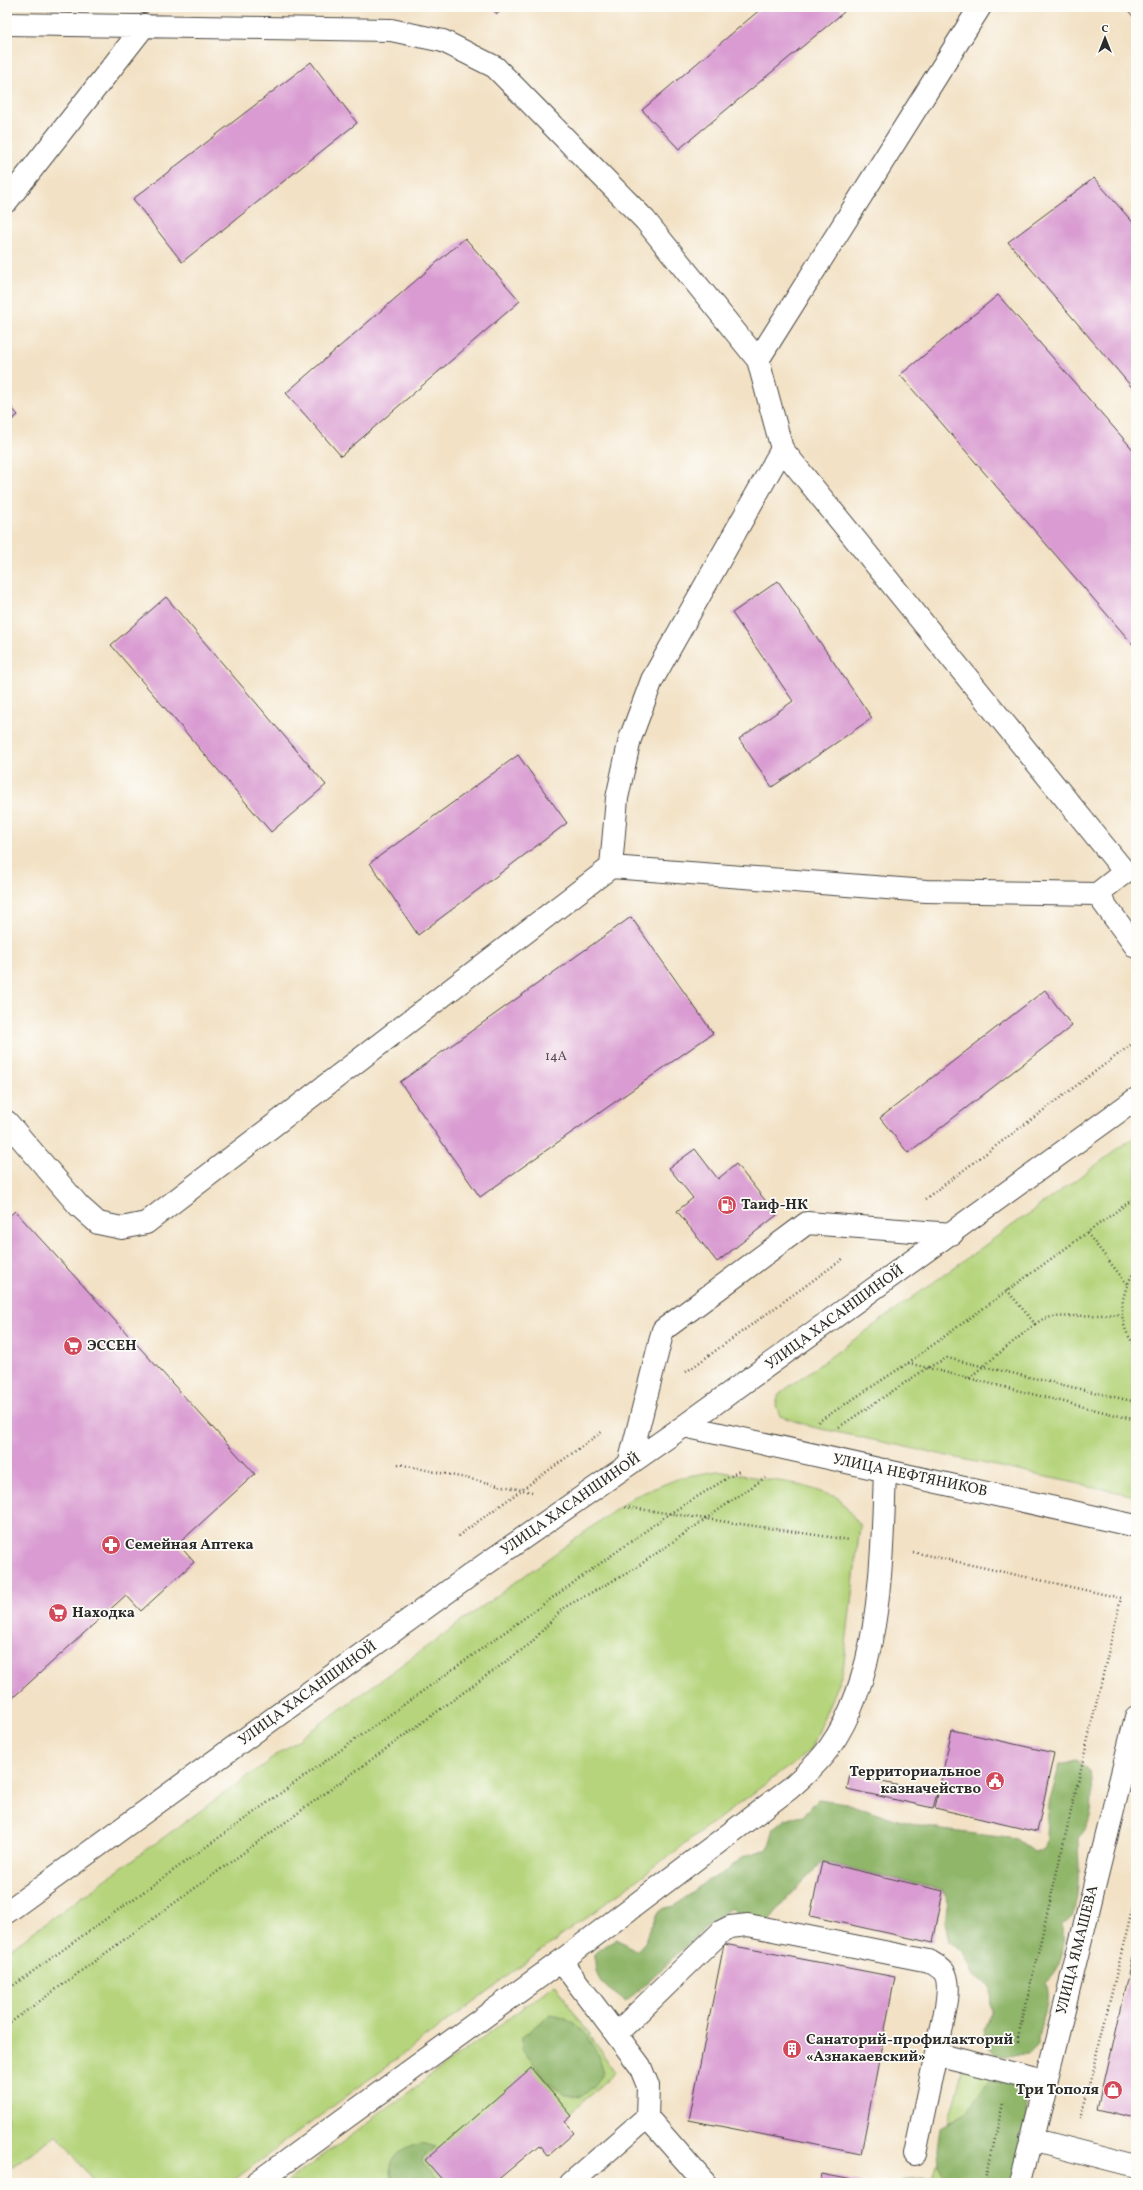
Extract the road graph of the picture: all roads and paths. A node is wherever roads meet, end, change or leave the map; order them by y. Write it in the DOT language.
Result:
graph roads {
  1 [pos="980,7"];
  2 [pos="7,24"];
  3 [pos="146,25"];
  4 [pos="7,202"];
  5 [pos="758,360"];
  6 [pos="782,449"];
  7 [pos="611,867"];
  8 [pos="1130,867"];
  9 [pos="1097,894"];
  10 [pos="1136,947"];
  11 [pos="1136,1041"];
  12 [pos="1136,1099"];
  13 [pos="7,1122"];
  14 [pos="1136,1197"];
  15 [pos="885,1229"];
  16 [pos="1087,1233"];
  17 [pos="952,1234"];
  18 [pos="1136,1268"];
  19 [pos="1127,1284"];
  20 [pos="1007,1290"];
  21 [pos="1122,1314"];
  22 [pos="1035,1324"];
  23 [pos="1136,1347"];
  24 [pos="908,1363"];
  25 [pos="984,1366"];
  26 [pos="927,1368"];
  27 [pos="969,1378"];
  28 [pos="1136,1402"];
  29 [pos="1136,1420"];
  30 [pos="684,1426"];
  31 [pos="779,1448"];
  32 [pos="801,1452"];
  33 [pos="398,1464"];
  34 [pos="629,1464"];
  35 [pos="885,1470"];
  36 [pos="535,1493"];
  37 [pos="620,1506"];
  38 [pos="669,1514"];
  39 [pos="707,1519"];
  40 [pos="1136,1526"];
  41 [pos="858,1542"];
  42 [pos="910,1551"];
  43 [pos="1136,1717"];
  44 [pos="1136,1894"];
  45 [pos="7,1912"];
  46 [pos="561,1961"];
  47 [pos="7,1990"];
  48 [pos="7,2025"];
  49 [pos="616,2034"];
  50 [pos="936,2054"];
  51 [pos="1010,2071"];
  52 [pos="1045,2080"];
  53 [pos="647,2117"];
  54 [pos="1031,2139"];
  55 [pos="1074,2150"];
  56 [pos="915,2154"];
  57 [pos="1136,2166"];
  58 [pos="256,2183"];
  59 [pos="572,2183"];
  60 [pos="705,2183"];
  61 [pos="985,2183"];
  62 [pos="1021,2183"];
  1 -- 5 [label="street"];
  2 -- 3 [label="street"];
  3 -- 4 [label="street"];
  3 -- 5 [label="street"];
  5 -- 6 [label="street"];
  6 -- 7 [label="street"];
  6 -- 8 [label="street"];
  7 -- 9 [label="street"];
  7 -- 13 [label="street"];
  8 -- 9 [label="street"];
  9 -- 10 [label="street"];
  11 -- 15 [label="path"];
  12 -- 17 [label="street, УЛИЦА ХАСАНШИНОЙ"];
  14 -- 16 [label="path"];
  15 -- 17 [label="street"];
  15 -- 34 [label="street"];
  16 -- 19 [label="path"];
  16 -- 20 [label="path"];
  17 -- 30 [label="street, УЛИЦА ХАСАНШИНОЙ"];
  18 -- 19 [label="path"];
  19 -- 21 [label="path"];
  20 -- 22 [label="path"];
  20 -- 24 [label="path"];
  21 -- 22 [label="path"];
  21 -- 23 [label="path"];
  22 -- 25 [label="path"];
  24 -- 26 [label="path"];
  24 -- 31 [label="path"];
  25 -- 26 [label="path"];
  25 -- 27 [label="path"];
  25 -- 28 [label="path"];
  26 -- 27 [label="path"];
  26 -- 32 [label="path"];
  27 -- 29 [label="path"];
  30 -- 31 [label="street, УЛИЦА НЕФТЯНИКОВ"];
  30 -- 34 [label="street, УЛИЦА ХАСАНШИНОЙ"];
  31 -- 32 [label="street, УЛИЦА НЕФТЯНИКОВ"];
  31 -- 38 [label="path"];
  32 -- 35 [label="street, УЛИЦА НЕФТЯНИКОВ"];
  32 -- 39 [label="path"];
  33 -- 36 [label="path"];
  34 -- 45 [label="street, УЛИЦА ХАСАНШИНОЙ"];
  35 -- 40 [label="street, УЛИЦА НЕФТЯНИКОВ"];
  35 -- 46 [label="street"];
  37 -- 38 [label="path"];
  38 -- 39 [label="path"];
  38 -- 47 [label="path"];
  39 -- 41 [label="path"];
  39 -- 48 [label="path"];
  42 -- 51 [label="path"];
  43 -- 52 [label="street, УЛИЦА ЯМАШЕВА"];
  44 -- 55 [label="path"];
  46 -- 49 [label="street"];
  46 -- 58 [label="street"];
  49 -- 50 [label="street"];
  49 -- 53 [label="street"];
  50 -- 51 [label="street"];
  50 -- 56 [label="street"];
  51 -- 52 [label="street"];
  51 -- 61 [label="path"];
  52 -- 54 [label="street, УЛИЦА ЯМАШЕВА"];
  53 -- 59 [label="street"];
  53 -- 60 [label="street"];
  54 -- 55 [label="street"];
  54 -- 62 [label="street, УЛИЦА ЯМАШЕВА"];
  55 -- 57 [label="street"];
}
